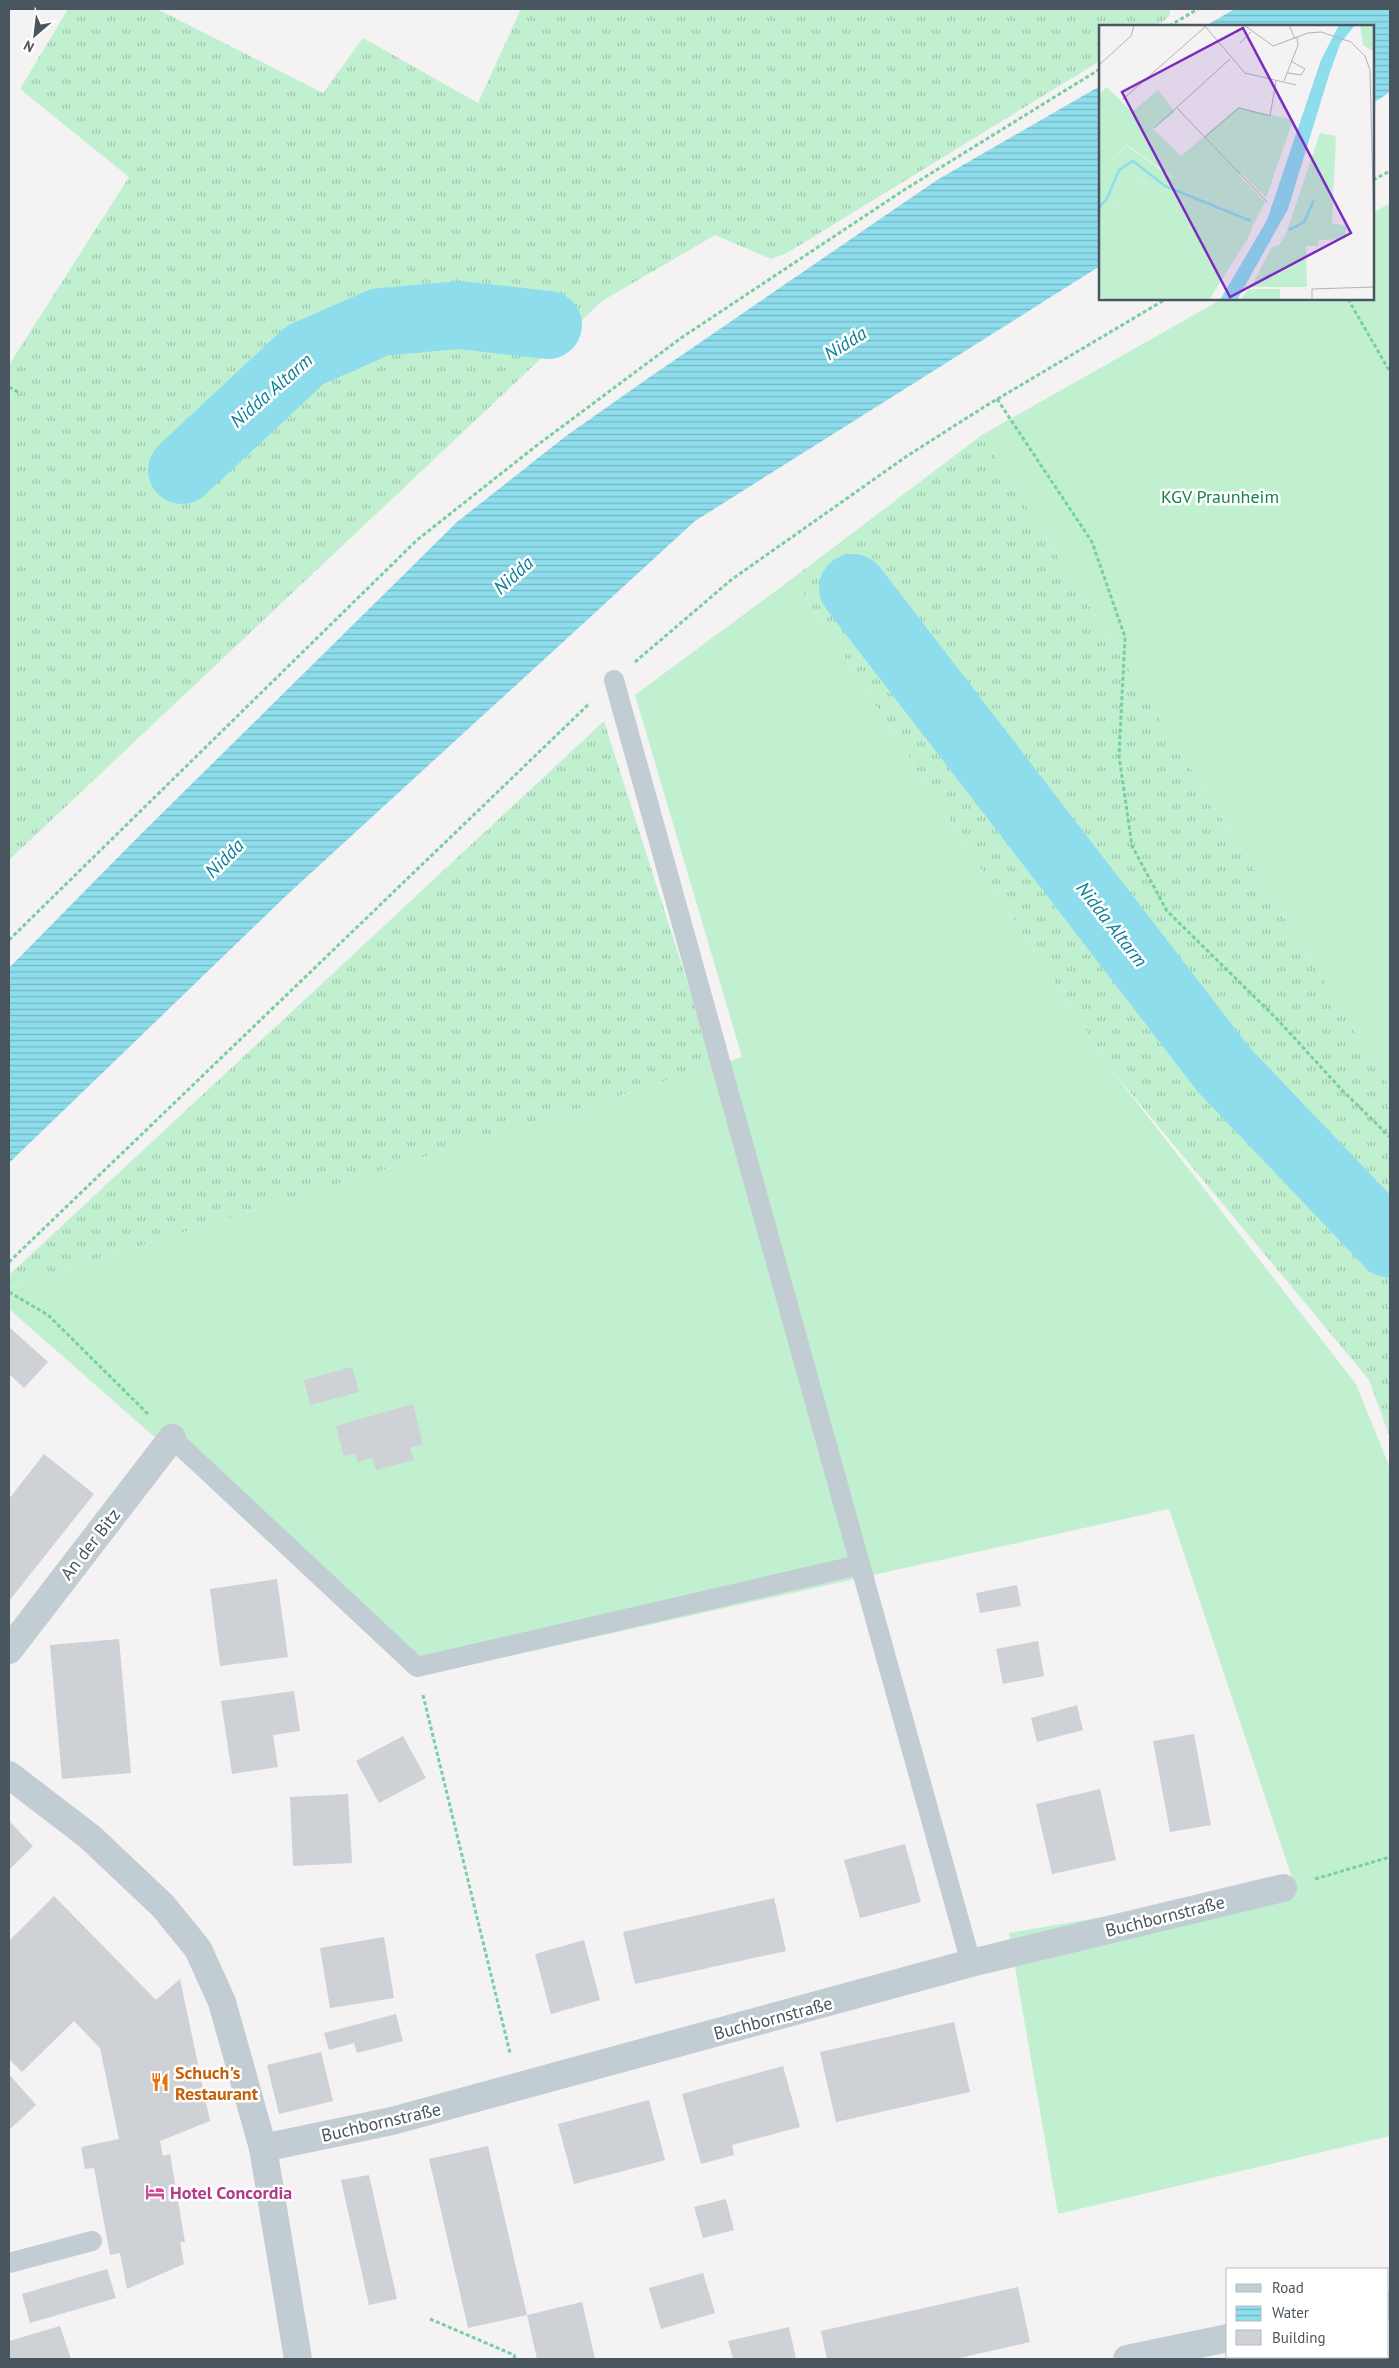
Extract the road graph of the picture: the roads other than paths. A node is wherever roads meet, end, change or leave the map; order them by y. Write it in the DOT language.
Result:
graph roads {
  1 [pos="614,680"];
  2 [pos="172,1438"];
  3 [pos="859,1565"];
  4 [pos="9,1650"];
  5 [pos="9,1775"];
  6 [pos="1283,1888"];
  7 [pos="971,1963"];
  8 [pos="262,2148"];
  9 [pos="92,2241"];
  10 [pos="9,2263"];
  11 [pos="1226,2338"];
  12 [pos="298,2359"];
  13 [pos="1127,2359"];
  1 -- 3 [label="lane"];
  2 -- 3 [label="lane"];
  2 -- 4 [label="street, An der Bitz"];
  3 -- 7 [label="lane"];
  5 -- 8 [label="street"];
  6 -- 7 [label="street, Buchbornstraße"];
  7 -- 8 [label="street, Buchbornstraße"];
  8 -- 12 [label="street"];
  9 -- 10 [label="lane"];
  11 -- 13 [label="street"];
}
